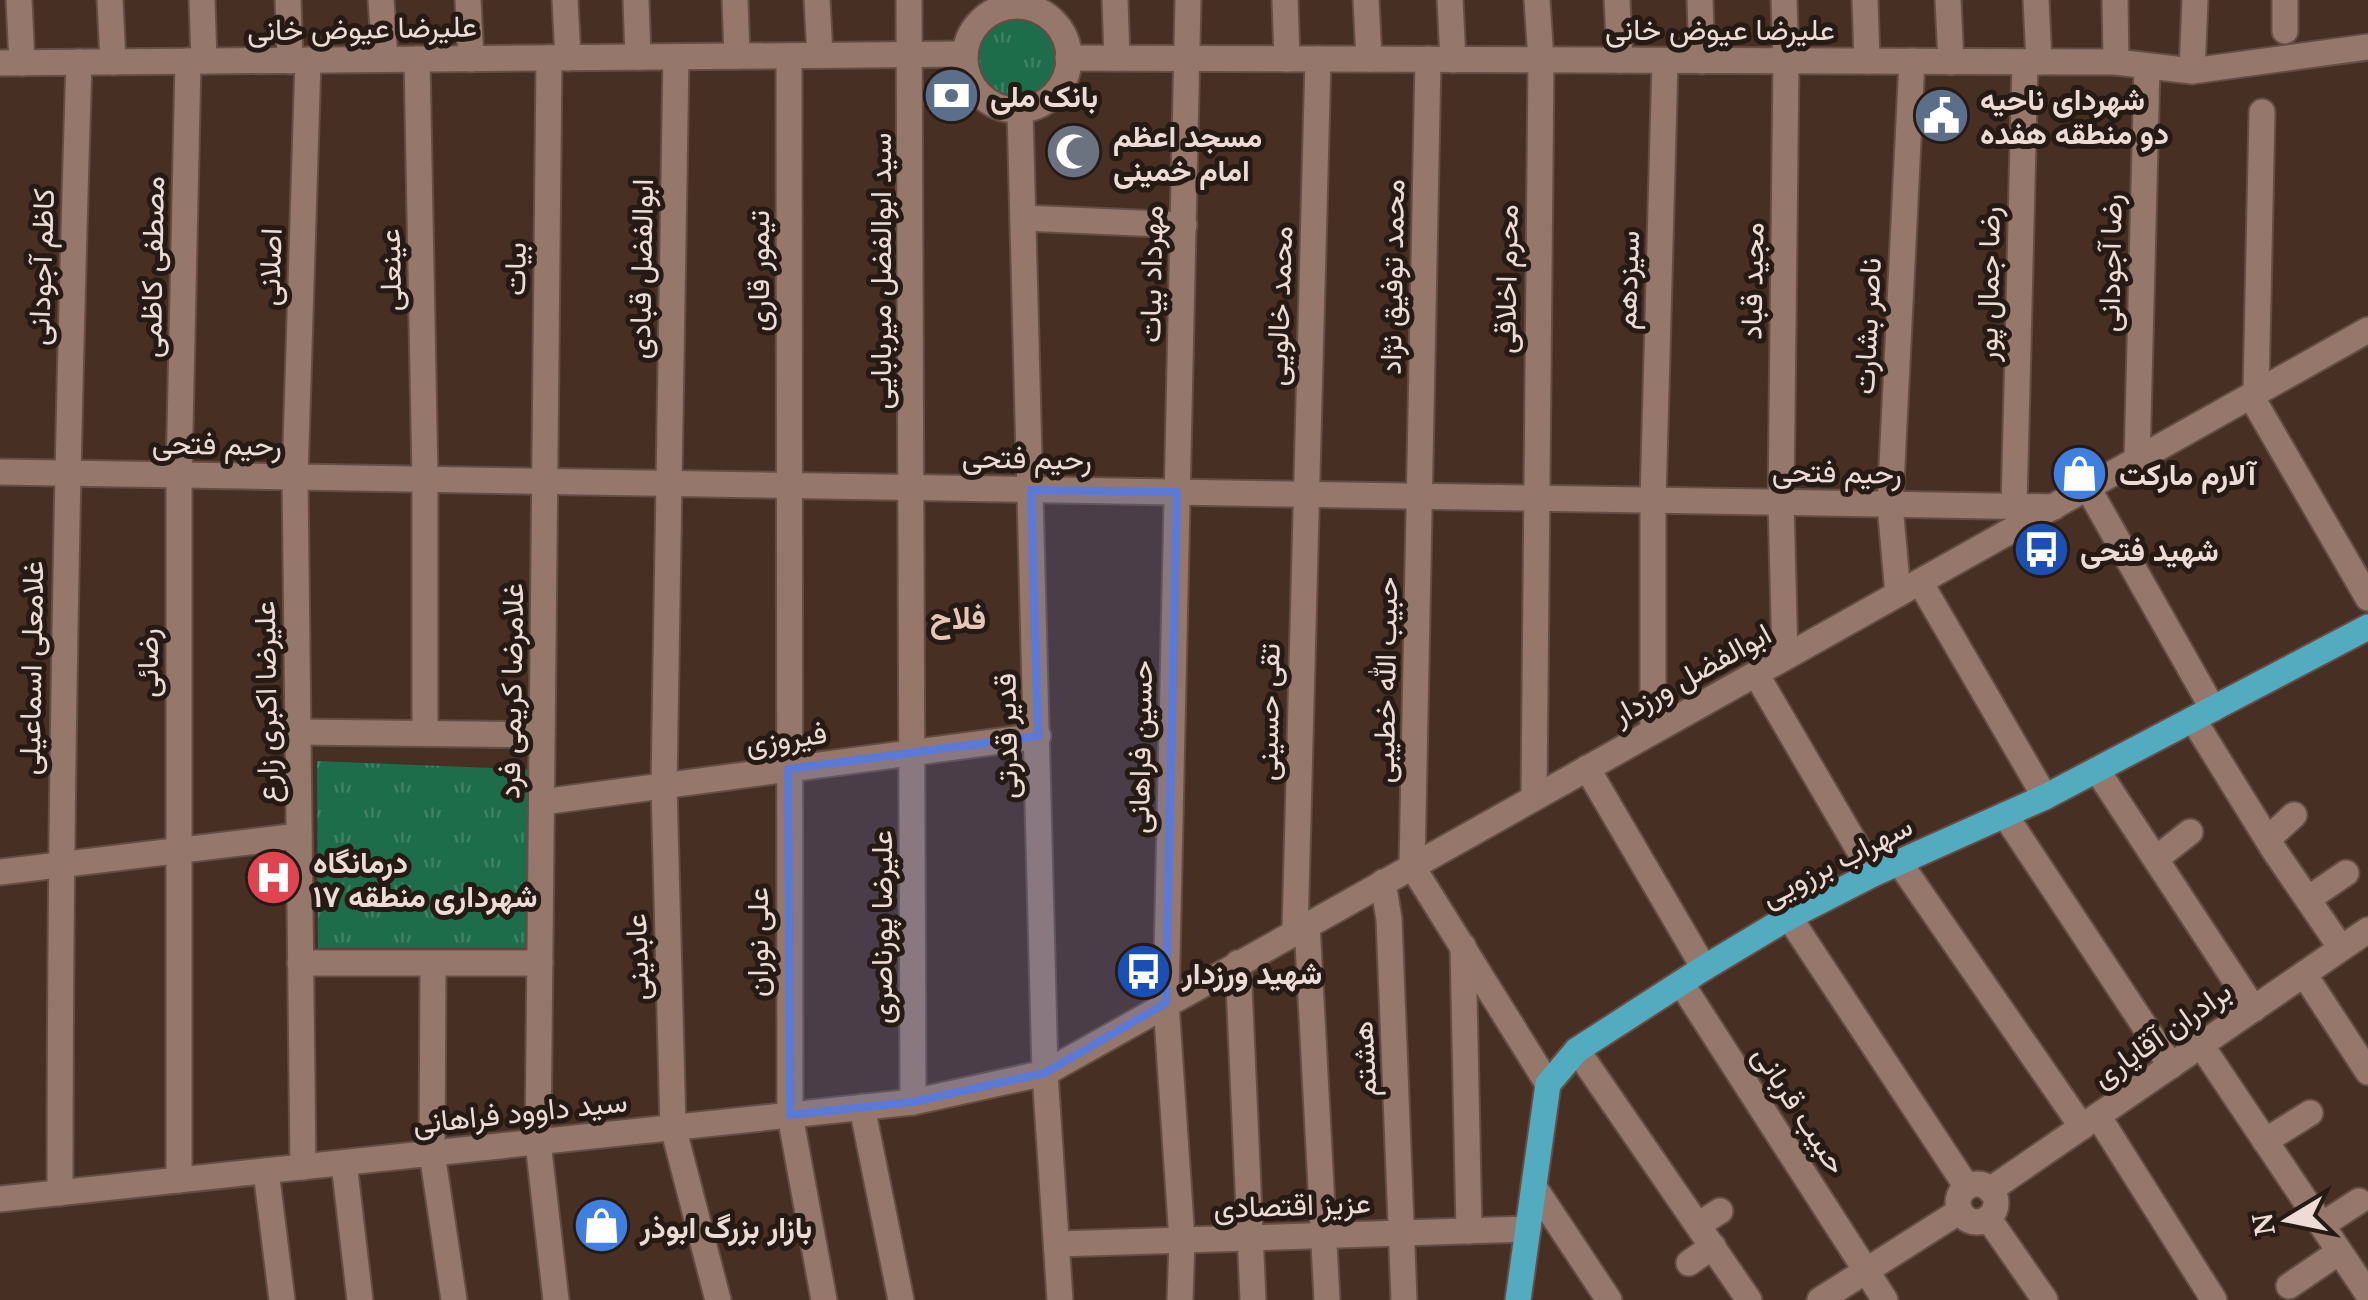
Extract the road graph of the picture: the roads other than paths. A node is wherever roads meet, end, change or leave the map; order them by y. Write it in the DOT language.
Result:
graph roads {
  1 [pos="18,0"];
  2 [pos="110,0"];
  3 [pos="202,0"];
  4 [pos="288,0"];
  5 [pos="381,0"];
  6 [pos="468,0"];
  7 [pos="565,0"];
  8 [pos="636,0"];
  9 [pos="734,0"];
  10 [pos="817,0"];
  11 [pos="909,0"];
  12 [pos="1115,0"];
  13 [pos="1188,0"];
  14 [pos="1285,0"];
  15 [pos="1366,0"];
  16 [pos="1450,0"];
  17 [pos="1537,0"];
  18 [pos="1617,0"];
  19 [pos="1700,0"];
  20 [pos="1784,0"];
  21 [pos="1865,0"];
  22 [pos="1948,0"];
  23 [pos="2036,0"];
  24 [pos="2115,0"];
  25 [pos="2195,0"];
  26 [pos="2285,0"];
  27 [pos="1006,4"];
  28 [pos="2286,31"];
  29 [pos="2368,47"];
  30 [pos="911,54"];
  31 [pos="965,54"];
  32 [pos="820,55"];
  33 [pos="737,56"];
  34 [pos="789,56"];
  35 [pos="638,57"];
  36 [pos="676,57"];
  37 [pos="558,58"];
  38 [pos="1068,58"];
  39 [pos="1117,58"];
  40 [pos="1187,58"];
  41 [pos="417,59"];
  42 [pos="471,59"];
  43 [pos="1287,59"];
  44 [pos="1318,59"];
  45 [pos="1369,59"];
  46 [pos="1441,59"];
  47 [pos="299,60"];
  48 [pos="384,60"];
  49 [pos="1541,60"];
  50 [pos="1620,60"];
  51 [pos="1665,60"];
  52 [pos="1702,60"];
  53 [pos="196,61"];
  54 [pos="1786,61"];
  55 [pos="1866,61"];
  56 [pos="79,62"];
  57 [pos="113,62"];
  58 [pos="1912,62"];
  59 [pos="1951,62"];
  60 [pos="2032,62"];
  61 [pos="2116,62"];
  62 [pos="11,63"];
  63 [pos="2368,64"];
  64 [pos="2147,68"];
  65 [pos="2192,72"];
  66 [pos="1020,110"];
  67 [pos="2262,112"];
  68 [pos="1023,218"];
  69 [pos="1184,225"];
  70 [pos="2368,330"];
  71 [pos="2254,393"];
  72 [pos="2137,461"];
  73 [pos="0,472"];
  74 [pos="66,473"];
  75 [pos="179,475"];
  76 [pos="296,477"];
  77 [pos="425,479"];
  78 [pos="545,481"];
  79 [pos="669,483"];
  80 [pos="790,485"];
  81 [pos="912,487"];
  82 [pos="2088,488"];
  83 [pos="1031,490"];
  84 [pos="1177,492"];
  85 [pos="1305,494"];
  86 [pos="1420,496"];
  87 [pos="1535,498"];
  88 [pos="1652,500"];
  89 [pos="1781,503"];
  90 [pos="1890,504"];
  91 [pos="2014,507"];
  92 [pos="2054,508"];
  93 [pos="1909,588"];
  94 [pos="2368,598"];
  95 [pos="2368,628"];
  96 [pos="1786,657"];
  97 [pos="1756,674"];
  98 [pos="2203,714"];
  99 [pos="1653,731"];
  100 [pos="298,732"];
  101 [pos="425,733"];
  102 [pos="542,735"];
  103 [pos="1038,736"];
  104 [pos="912,752"];
  105 [pos="1587,768"];
  106 [pos="788,769"];
  107 [pos="2097,770"];
  108 [pos="664,786"];
  109 [pos="1534,797"];
  110 [pos="2045,797"];
  111 [pos="542,802"];
  112 [pos="2294,814"];
  113 [pos="2005,815"];
  114 [pos="2190,832"];
  115 [pos="300,836"];
  116 [pos="2268,839"];
  117 [pos="177,851"];
  118 [pos="2157,858"];
  119 [pos="1900,862"];
  120 [pos="60,865"];
  121 [pos="1412,866"];
  122 [pos="0,872"];
  123 [pos="2346,873"];
  124 [pos="1873,874"];
  125 [pos="1383,882"];
  126 [pos="2308,899"];
  127 [pos="1790,917"];
  128 [pos="1301,928"];
  129 [pos="2368,930"];
  130 [pos="1463,946"];
  131 [pos="2341,948"];
  132 [pos="300,962"];
  133 [pos="1238,963"];
  134 [pos="540,964"];
  135 [pos="432,965"];
  136 [pos="1704,968"];
  137 [pos="2304,974"];
  138 [pos="1681,983"];
  139 [pos="1166,1003"];
  140 [pos="2254,1009"];
  141 [pos="2201,1045"];
  142 [pos="1578,1050"];
  143 [pos="2171,1066"];
  144 [pos="1045,1072"];
  145 [pos="2368,1072"];
  146 [pos="1548,1084"];
  147 [pos="913,1102"];
  148 [pos="862,1107"];
  149 [pos="2310,1112"];
  150 [pos="790,1115"];
  151 [pos="2090,1122"];
  152 [pos="674,1128"];
  153 [pos="2266,1141"];
  154 [pos="538,1142"];
  155 [pos="432,1153"];
  156 [pos="344,1162"];
  157 [pos="303,1167"];
  158 [pos="266,1171"];
  159 [pos="179,1180"];
  160 [pos="1534,1187"];
  161 [pos="60,1192"];
  162 [pos="1972,1196"];
  163 [pos="0,1199"];
  164 [pos="2359,1202"];
  165 [pos="2322,1225"];
  166 [pos="1528,1230"];
  167 [pos="1470,1231"];
  168 [pos="1403,1233"];
  169 [pos="1324,1236"];
  170 [pos="1250,1238"];
  171 [pos="1182,1240"];
  172 [pos="1058,1244"];
  173 [pos="1713,1246"];
  174 [pos="2340,1252"];
  175 [pos="1689,1263"];
  176 [pos="1866,1271"];
  177 [pos="2290,1286"];
  178 [pos="2366,1286"];
  179 [pos="282,1300"];
  180 [pos="360,1300"];
  181 [pos="454,1300"];
  182 [pos="556,1300"];
  183 [pos="718,1300"];
  184 [pos="824,1300"];
  185 [pos="901,1300"];
  186 [pos="1060,1300"];
  187 [pos="1180,1300"];
  188 [pos="1253,1300"];
  189 [pos="1328,1300"];
  190 [pos="1404,1300"];
  191 [pos="1518,1300"];
  192 [pos="1609,1300"];
  193 [pos="1748,1300"];
  194 [pos="1820,1300"];
  195 [pos="1885,1300"];
  196 [pos="2044,1300"];
  197 [pos="2214,1300"];
  1 -- 62 [label="street"];
  2 -- 57 [label="street"];
  3 -- 53 [label="street, مصطفی کاظمی"];
  4 -- 47 [label="street, اصلانی"];
  5 -- 48 [label="street"];
  6 -- 42 [label="street"];
  7 -- 37 [label="street, بیات"];
  8 -- 35 [label="street"];
  9 -- 33 [label="street"];
  10 -- 32 [label="street"];
  11 -- 30 [label="street, سید ابوالفضل میربابایی"];
  12 -- 39 [label="street"];
  13 -- 40 [label="street, مهرداد بیات"];
  14 -- 43 [label="street"];
  15 -- 45 [label="street"];
  16 -- 46 [label="street, محمد توفیق ‌نژاد"];
  17 -- 49 [label="street, محرم اخلاقی"];
  18 -- 50 [label="street"];
  19 -- 52 [label="street"];
  20 -- 54 [label="street, مجید قباد"];
  21 -- 55 [label="street"];
  22 -- 59 [label="street"];
  23 -- 60 [label="street, رضا جمال پور"];
  24 -- 61 [label="street"];
  25 -- 65 [label="street"];
  26 -- 28 [label="street"];
  27 -- 31 [label="street"];
  27 -- 38 [label="street"];
  29 -- 65 [label="street, علیرضا عیوض خانی"];
  30 -- 31 [label="street, علیرضا عیوض خانی"];
  30 -- 32 [label="street, علیرضا عیوض خانی"];
  30 -- 81 [label="street, سید ابوالفضل میربابایی"];
  31 -- 66 [label="street"];
  32 -- 34 [label="street, علیرضا عیوض خانی"];
  33 -- 34 [label="street, علیرضا عیوض خانی"];
  33 -- 36 [label="street, علیرضا عیوض خانی"];
  34 -- 80 [label="street, تیمور قاری"];
  35 -- 36 [label="street, علیرضا عیوض خانی"];
  35 -- 37 [label="street, علیرضا عیوض خانی"];
  36 -- 79 [label="street, ابوالفضل قبادی"];
  37 -- 42 [label="street, علیرضا عیوض خانی"];
  37 -- 78 [label="street, بیات"];
  38 -- 39 [label="street, علیرضا عیوض خانی"];
  38 -- 66 [label="street"];
  39 -- 40 [label="street, علیرضا عیوض خانی"];
  40 -- 43 [label="street, علیرضا عیوض خانی"];
  40 -- 69 [label="street, مهرداد بیات"];
  41 -- 42 [label="street, علیرضا عیوض خانی"];
  41 -- 48 [label="street, علیرضا عیوض خانی"];
  41 -- 77 [label="street, عینعلی"];
  43 -- 44 [label="street, علیرضا عیوض خانی"];
  44 -- 45 [label="street, علیرضا عیوض خانی"];
  44 -- 85 [label="street, محمد خالویی"];
  45 -- 46 [label="street, علیرضا عیوض خانی"];
  46 -- 49 [label="street, علیرضا عیوض خانی"];
  46 -- 86 [label="street, محمد توفیق ‌نژاد"];
  47 -- 48 [label="street, علیرضا عیوض خانی"];
  47 -- 53 [label="street, علیرضا عیوض خانی"];
  47 -- 76 [label="street, اصلانی"];
  49 -- 50 [label="street, علیرضا عیوض خانی"];
  49 -- 87 [label="street, محرم اخلاقی"];
  50 -- 51 [label="street, علیرضا عیوض خانی"];
  51 -- 52 [label="street, علیرضا عیوض خانی"];
  51 -- 88 [label="street, سیزدهم"];
  52 -- 54 [label="street, علیرضا عیوض خانی"];
  53 -- 57 [label="street, علیرضا عیوض خانی"];
  53 -- 75 [label="street, مصطفی کاظمی"];
  54 -- 55 [label="street, علیرضا عیوض خانی"];
  54 -- 89 [label="street, مجید قباد"];
  55 -- 58 [label="street, علیرضا عیوض خانی"];
  56 -- 57 [label="street, علیرضا عیوض خانی"];
  56 -- 62 [label="street, علیرضا عیوض خانی"];
  56 -- 74 [label="street, کاظم آجودانی"];
  58 -- 59 [label="street, علیرضا عیوض خانی"];
  58 -- 90 [label="street, ناصر بشارت"];
  59 -- 60 [label="street, علیرضا عیوض خانی"];
  60 -- 61 [label="street, علیرضا عیوض خانی"];
  60 -- 91 [label="street, رضا جمال پور"];
  61 -- 64 [label="street, علیرضا عیوض خانی"];
  63 -- 65 [label="street"];
  64 -- 65 [label="street, علیرضا عیوض خانی"];
  64 -- 72 [label="street, رضا آجودانی"];
  66 -- 68 [label="street, قدیر قدرتی"];
  67 -- 71 [label="street"];
  68 -- 69 [label="street"];
  68 -- 83 [label="street, قدیر قدرتی"];
  69 -- 84 [label="street, مهرداد بیات"];
  70 -- 71 [label="street, ابوالفضل ورزدار"];
  71 -- 72 [label="street, ابوالفضل ورزدار"];
  71 -- 94 [label="street"];
  72 -- 82 [label="street, ابوالفضل ورزدار"];
  73 -- 74 [label="street, رحیم فتحی"];
  74 -- 75 [label="street, رحیم فتحی"];
  74 -- 120 [label="street, غلامعلی اسماعیلی"];
  75 -- 76 [label="street, رحیم فتحی"];
  75 -- 117 [label="street, رضائی"];
  76 -- 77 [label="street, رحیم فتحی"];
  76 -- 100 [label="street, علیرضا اکبری زارع"];
  77 -- 78 [label="street, رحیم فتحی"];
  77 -- 101 [label="street, عینعلی"];
  78 -- 79 [label="street, رحیم فتحی"];
  78 -- 102 [label="street, غلامرضا کریمی فرد"];
  79 -- 80 [label="street, رحیم فتحی"];
  79 -- 108 [label="street, ابوالفضل قبادی"];
  80 -- 81 [label="street, رحیم فتحی"];
  80 -- 106 [label="street, تیمور قاری"];
  81 -- 83 [label="street, رحیم فتحی"];
  81 -- 104 [label="street, سید ابوالفضل میربابایی"];
  82 -- 92 [label="street, ابوالفضل ورزدار"];
  82 -- 98 [label="street"];
  83 -- 84 [label="street, رحیم فتحی"];
  83 -- 103 [label="street, قدیر قدرتی"];
  84 -- 85 [label="street, رحیم فتحی"];
  84 -- 139 [label="street, حسین فراهانی"];
  85 -- 86 [label="street, رحیم فتحی"];
  85 -- 128 [label="street, تقی حسینی"];
  86 -- 87 [label="street, رحیم فتحی"];
  86 -- 121 [label="street, حبیب‌ الله خطیبی"];
  87 -- 88 [label="street, رحیم فتحی"];
  87 -- 109 [label="street, محرم اخلاقی"];
  88 -- 89 [label="street, رحیم فتحی"];
  88 -- 99 [label="street, سیزدهم"];
  89 -- 90 [label="street, رحیم فتحی"];
  89 -- 96 [label="street, مجید قباد"];
  90 -- 91 [label="street, رحیم فتحی"];
  90 -- 93 [label="street, ناصر بشارت"];
  91 -- 92 [label="street, رحیم فتحی"];
  92 -- 93 [label="street, ابوالفضل ورزدار"];
  93 -- 96 [label="street, ابوالفضل ورزدار"];
  93 -- 110 [label="street"];
  95 -- 98 [label="main road, سهراب برزویی"];
  96 -- 97 [label="street, ابوالفضل ورزدار"];
  97 -- 99 [label="street, ابوالفضل ورزدار"];
  97 -- 124 [label="street"];
  98 -- 107 [label="main road, سهراب برزویی"];
  98 -- 116 [label="street"];
  99 -- 105 [label="street, ابوالفضل ورزدار"];
  100 -- 101 [label="street"];
  100 -- 115 [label="street, علیرضا اکبری زارع"];
  101 -- 102 [label="street"];
  102 -- 111 [label="street, غلامرضا کریمی فرد"];
  103 -- 104 [label="street, فیروزی"];
  103 -- 144 [label="street, قدیر قدرتی"];
  104 -- 106 [label="street, فیروزی"];
  104 -- 147 [label="street, علیرضا پورناصری"];
  105 -- 109 [label="street, ابوالفضل ورزدار"];
  105 -- 136 [label="street"];
  106 -- 108 [label="street, فیروزی"];
  106 -- 150 [label="street, علی نوران"];
  107 -- 110 [label="main road, سهراب برزویی"];
  107 -- 118 [label="street"];
  108 -- 111 [label="street, فیروزی"];
  108 -- 152 [label="street, عابدینی"];
  109 -- 121 [label="street, ابوالفضل ورزدار"];
  110 -- 113 [label="main road, سهراب برزویی"];
  111 -- 134 [label="street, غلامرضا کریمی فرد"];
  112 -- 116 [label="street"];
  113 -- 119 [label="main road, سهراب برزویی"];
  113 -- 143 [label="street"];
  114 -- 118 [label="street"];
  115 -- 117 [label="street"];
  115 -- 132 [label="street, علیرضا اکبری زارع"];
  116 -- 126 [label="street"];
  117 -- 120 [label="street"];
  117 -- 159 [label="street, رضائی"];
  118 -- 140 [label="street"];
  119 -- 124 [label="main road, سهراب برزویی"];
  119 -- 151 [label="street"];
  120 -- 122 [label="street"];
  120 -- 161 [label="street, غلامعلی اسماعیلی"];
  121 -- 125 [label="street, ابوالفضل ورزدار"];
  121 -- 130 [label="street"];
  123 -- 126 [label="street"];
  124 -- 127 [label="main road, سهراب برزویی"];
  125 -- 128 [label="street, ابوالفضل ورزدار"];
  125 -- 168 [label="street, هشتم"];
  126 -- 131 [label="street"];
  127 -- 136 [label="main road, سهراب برزویی"];
  127 -- 162 [label="street"];
  128 -- 133 [label="street, ابوالفضل ورزدار"];
  128 -- 169 [label="street, تقی حسینی"];
  129 -- 131 [label="street, برادران آقایاری"];
  130 -- 146 [label="street"];
  130 -- 167 [label="street"];
  131 -- 137 [label="street, برادران آقایاری"];
  132 -- 135 [label="street"];
  132 -- 157 [label="street, علیرضا اکبری زارع"];
  133 -- 139 [label="street, ابوالفضل ورزدار"];
  133 -- 170 [label="street"];
  134 -- 135 [label="street"];
  134 -- 154 [label="street, غلامرضا کریمی فرد"];
  135 -- 155 [label="street"];
  136 -- 138 [label="main road, سهراب برزویی"];
  137 -- 140 [label="street, برادران آقایاری"];
  137 -- 145 [label="street"];
  138 -- 142 [label="main road, سهراب برزویی"];
  138 -- 176 [label="street, حبیب قربانی"];
  139 -- 144 [label="street, ابوالفضل ورزدار"];
  139 -- 171 [label="street, حسین فراهانی"];
  140 -- 141 [label="street, برادران آقایاری"];
  141 -- 143 [label="street, برادران آقایاری"];
  141 -- 153 [label="street"];
  142 -- 146 [label="main road, سهراب برزویی"];
  142 -- 173 [label="street"];
  143 -- 151 [label="street, برادران آقایاری"];
  144 -- 147 [label="street, سید داوود فراهانی"];
  144 -- 172 [label="street, قدیر قدرتی"];
  146 -- 160 [label="main road"];
  147 -- 148 [label="street, سید داوود فراهانی"];
  148 -- 150 [label="street, سید داوود فراهانی"];
  148 -- 185 [label="street"];
  149 -- 153 [label="street"];
  150 -- 152 [label="street, سید داوود فراهانی"];
  150 -- 184 [label="street, علی نوران"];
  151 -- 162 [label="street, برادران آقایاری"];
  151 -- 197 [label="street"];
  152 -- 154 [label="street, سید داوود فراهانی"];
  152 -- 183 [label="street, عابدینی"];
  153 -- 165 [label="street"];
  154 -- 155 [label="street, سید داوود فراهانی"];
  154 -- 182 [label="street, غلامرضا کریمی فرد"];
  155 -- 156 [label="street, سید داوود فراهانی"];
  155 -- 181 [label="street"];
  156 -- 157 [label="street, سید داوود فراهانی"];
  156 -- 180 [label="street"];
  157 -- 158 [label="street, سید داوود فراهانی"];
  158 -- 159 [label="street, سید داوود فراهانی"];
  158 -- 179 [label="street"];
  159 -- 161 [label="street, سید داوود فراهانی"];
  160 -- 166 [label="main road"];
  160 -- 192 [label="street"];
  161 -- 163 [label="street, سید داوود فراهانی"];
  162 -- 176 [label="street, برادران آقایاری"];
  162 -- 196 [label="street"];
  164 -- 165 [label="street"];
  165 -- 174 [label="street"];
  166 -- 167 [label="street, عزیز اقتصادی"];
  166 -- 191 [label="main road"];
  167 -- 168 [label="street, عزیز اقتصادی"];
  168 -- 169 [label="street, عزیز اقتصادی"];
  168 -- 190 [label="street, هشتم"];
  169 -- 170 [label="street, عزیز اقتصادی"];
  169 -- 189 [label="street, تقی حسینی"];
  170 -- 171 [label="street, عزیز اقتصادی"];
  170 -- 188 [label="street"];
  171 -- 172 [label="street, عزیز اقتصادی"];
  171 -- 187 [label="street, حسین فراهانی"];
  172 -- 186 [label="street, قدیر قدرتی"];
  173 -- 175 [label="street"];
  173 -- 193 [label="street"];
  174 -- 177 [label="street"];
  174 -- 178 [label="street"];
  176 -- 194 [label="street, برادران آقایاری"];
  176 -- 195 [label="street, حبیب قربانی"];
}
